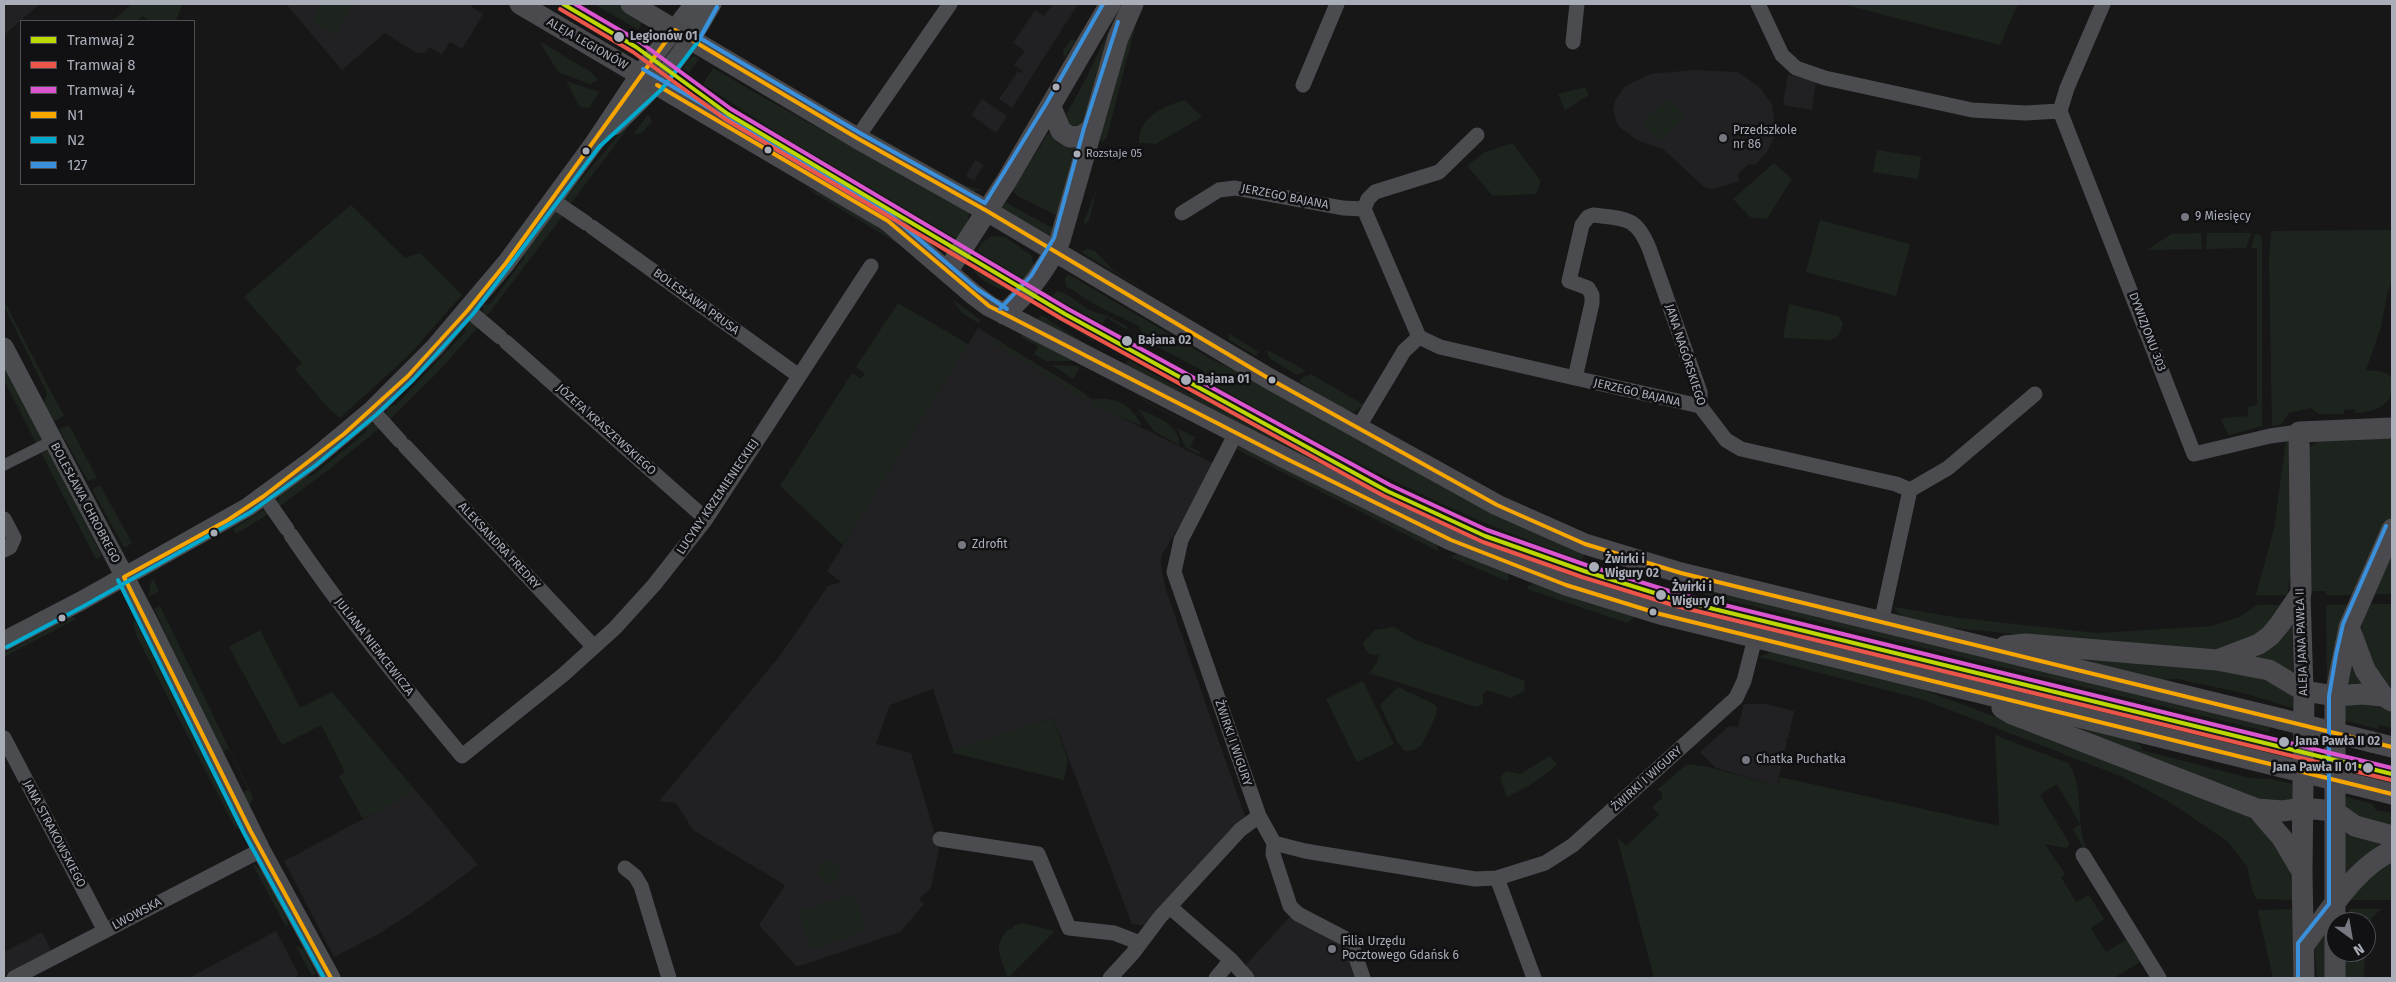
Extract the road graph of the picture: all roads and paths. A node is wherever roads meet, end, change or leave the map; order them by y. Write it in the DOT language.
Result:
graph roads {
  1 [pos="520,4"];
  2 [pos="631,4"];
  3 [pos="694,4"];
  4 [pos="712,4"];
  5 [pos="950,4"];
  6 [pos="1110,4"];
  7 [pos="1133,4"];
  8 [pos="1337,4"];
  9 [pos="1578,4"];
  10 [pos="1758,4"];
  11 [pos="2103,4"];
  12 [pos="683,35"];
  13 [pos="1574,42"];
  14 [pos="649,80"];
  15 [pos="1303,84"];
  16 [pos="1051,107"];
  17 [pos="2060,111"];
  18 [pos="1090,130"];
  19 [pos="1477,135"];
  20 [pos="857,138"];
  21 [pos="552,200"];
  22 [pos="1364,210"];
  23 [pos="987,211"];
  24 [pos="1182,213"];
  25 [pos="1055,252"];
  26 [pos="871,266"];
  27 [pos="947,272"];
  28 [pos="1569,281"];
  29 [pos="468,310"];
  30 [pos="1004,314"];
  31 [pos="1419,337"];
  32 [pos="4,347"];
  33 [pos="799,376"];
  34 [pos="1575,378"];
  35 [pos="2035,394"];
  36 [pos="1700,406"];
  37 [pos="372,410"];
  38 [pos="1358,428"];
  39 [pos="2392,428"];
  40 [pos="2299,432"];
  41 [pos="1236,433"];
  42 [pos="52,441"];
  43 [pos="4,465"];
  44 [pos="1910,490"];
  45 [pos="264,496"];
  46 [pos="4,519"];
  47 [pos="706,519"];
  48 [pos="2392,529"];
  49 [pos="4,550"];
  50 [pos="124,577"];
  51 [pos="2301,593"];
  52 [pos="1882,623"];
  53 [pos="2349,627"];
  54 [pos="1755,638"];
  55 [pos="4,641"];
  56 [pos="594,647"];
  57 [pos="1985,648"];
  58 [pos="2217,660"];
  59 [pos="2304,691"];
  60 [pos="1976,692"];
  61 [pos="2335,696"];
  62 [pos="2387,698"];
  63 [pos="4,738"];
  64 [pos="2392,747"];
  65 [pos="462,756"];
  66 [pos="2382,792"];
  67 [pos="2304,808"];
  68 [pos="2257,809"];
  69 [pos="2334,811"];
  70 [pos="1259,816"];
  71 [pos="2392,836"];
  72 [pos="940,839"];
  73 [pos="1274,843"];
  74 [pos="261,850"];
  75 [pos="2392,851"];
  76 [pos="2083,855"];
  77 [pos="625,868"];
  78 [pos="2302,873"];
  79 [pos="1497,878"];
  80 [pos="1170,906"];
  81 [pos="2335,906"];
  82 [pos="105,931"];
  83 [pos="1140,943"];
  84 [pos="2304,945"];
  85 [pos="1231,960"];
  86 [pos="14,978"];
  87 [pos="330,978"];
  88 [pos="669,978"];
  89 [pos="1110,978"];
  90 [pos="1216,978"];
  91 [pos="1247,978"];
  92 [pos="1363,978"];
  93 [pos="1534,978"];
  94 [pos="2159,978"];
  95 [pos="2304,978"];
  96 [pos="2335,978"];
  1 -- 14 [label="main road, ALEJA LEGIONÓW"];
  2 -- 12 [label="main road"];
  3 -- 12 [label="street"];
  4 -- 12 [label="street"];
  5 -- 20 [label="street"];
  6 -- 16 [label="main road"];
  7 -- 18 [label="main road"];
  8 -- 15 [label="street"];
  9 -- 13 [label="street"];
  10 -- 17 [label="street"];
  11 -- 17 [label="street"];
  12 -- 14 [label="street"];
  12 -- 20 [label="main road"];
  14 -- 21 [label="street"];
  14 -- 27 [label="main road, ALEJA LEGIONÓW"];
  16 -- 18 [label="main road"];
  16 -- 23 [label="main road"];
  17 -- 40 [label="street, DYWIZJONU 303"];
  18 -- 25 [label="main road"];
  19 -- 22 [label="street"];
  20 -- 23 [label="main road"];
  21 -- 29 [label="street"];
  21 -- 33 [label="street, BOLESŁAWA PRUSA"];
  22 -- 24 [label="street, JERZEGO BAJANA"];
  22 -- 31 [label="street"];
  23 -- 25 [label="main road"];
  23 -- 27 [label="main road"];
  25 -- 30 [label="main road"];
  25 -- 38 [label="main road"];
  26 -- 33 [label="street, LUCYNY KRZEMIENIECKIEJ"];
  27 -- 30 [label="main road, ALEJA LEGIONÓW"];
  28 -- 34 [label="street, JERZEGO BAJANA"];
  28 -- 36 [label="street, JANA NAGÓRSKIEGO"];
  29 -- 37 [label="street"];
  29 -- 47 [label="street, JÓZEFA KRASZEWSKIEGO"];
  30 -- 41 [label="main road, ALEJA LEGIONÓW"];
  31 -- 34 [label="street, JERZEGO BAJANA"];
  31 -- 38 [label="street"];
  32 -- 42 [label="street, BOLESŁAWA CHROBREGO"];
  33 -- 47 [label="street, LUCYNY KRZEMIENIECKIEJ"];
  34 -- 36 [label="street, JERZEGO BAJANA"];
  35 -- 44 [label="street"];
  36 -- 44 [label="street, JANA NAGÓRSKIEGO"];
  37 -- 45 [label="street"];
  37 -- 56 [label="street, ALEKSANDRA FREDRY"];
  38 -- 52 [label="main road"];
  39 -- 40 [label="main road"];
  40 -- 51 [label="main road, ALEJA JANA PAWŁA II"];
  41 -- 54 [label="main road, ALEJA LEGIONÓW"];
  41 -- 70 [label="street, ŻWIRKI I WIGURY"];
  42 -- 43 [label="street"];
  42 -- 50 [label="street, BOLESŁAWA CHROBREGO"];
  44 -- 52 [label="street"];
  45 -- 50 [label="street"];
  45 -- 65 [label="street, JULIANA NIEMCEWICZA"];
  46 -- 49 [label="street"];
  47 -- 56 [label="street, LUCYNY KRZEMIENIECKIEJ"];
  48 -- 53 [label="main road"];
  50 -- 55 [label="street"];
  50 -- 74 [label="street, BOLESŁAWA CHROBREGO"];
  51 -- 58 [label="main road"];
  51 -- 59 [label="street, ALEJA JANA PAWŁA II"];
  52 -- 57 [label="main road"];
  53 -- 61 [label="main road"];
  53 -- 62 [label="main road"];
  54 -- 60 [label="main road, ALEJA LEGIONÓW"];
  54 -- 79 [label="street, ŻWIRKI I WIGURY"];
  56 -- 65 [label="street, LUCYNY KRZEMIENIECKIEJ"];
  57 -- 58 [label="main road"];
  57 -- 64 [label="main road, bridge"];
  58 -- 59 [label="main road"];
  59 -- 61 [label="main road"];
  59 -- 67 [label="main road, ALEJA JANA PAWŁA II"];
  60 -- 66 [label="main road, ALEJA LEGIONÓW, bridge"];
  60 -- 68 [label="main road"];
  61 -- 62 [label="main road"];
  61 -- 69 [label="main road"];
  63 -- 82 [label="street, JANA STRAKOWSKIEGO"];
  67 -- 68 [label="main road"];
  67 -- 69 [label="main road"];
  67 -- 78 [label="main road, ALEJA JANA PAWŁA II"];
  68 -- 78 [label="main road"];
  69 -- 71 [label="main road"];
  69 -- 81 [label="main road"];
  70 -- 73 [label="street, ŻWIRKI I WIGURY"];
  70 -- 80 [label="street"];
  72 -- 83 [label="street"];
  73 -- 79 [label="street, ŻWIRKI I WIGURY"];
  73 -- 92 [label="street"];
  74 -- 82 [label="street, LWOWSKA"];
  74 -- 87 [label="street, BOLESŁAWA CHROBREGO"];
  75 -- 81 [label="main road"];
  76 -- 94 [label="street"];
  77 -- 88 [label="street"];
  78 -- 84 [label="main road, ALEJA JANA PAWŁA II"];
  79 -- 93 [label="street"];
  80 -- 83 [label="street"];
  80 -- 85 [label="street"];
  81 -- 84 [label="main road"];
  81 -- 96 [label="main road"];
  82 -- 86 [label="street, LWOWSKA"];
  83 -- 89 [label="street"];
  84 -- 95 [label="main road, ALEJA JANA PAWŁA II"];
  85 -- 90 [label="street"];
  85 -- 91 [label="street"];
}
